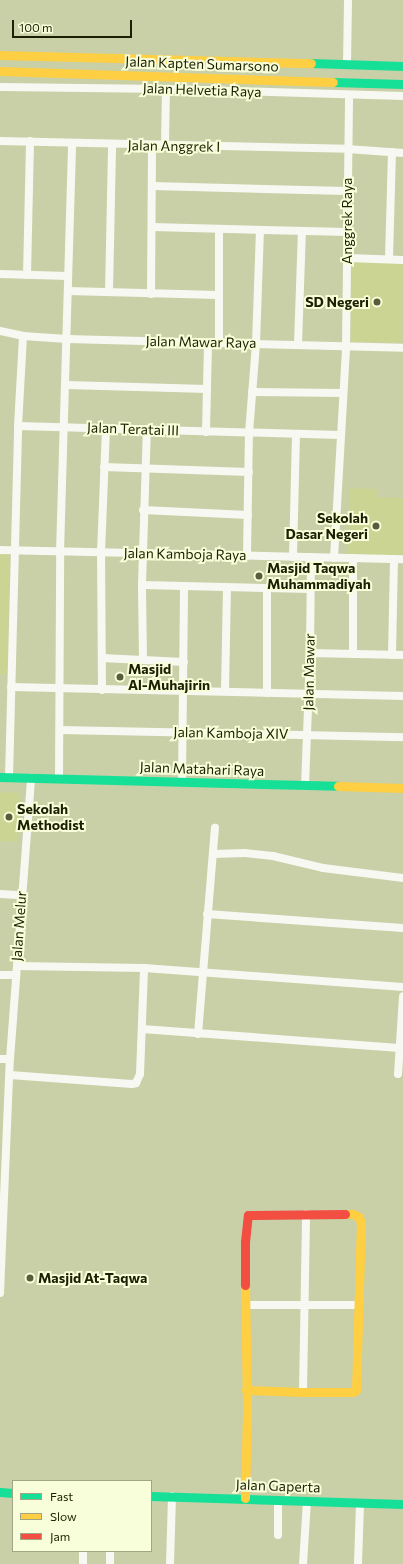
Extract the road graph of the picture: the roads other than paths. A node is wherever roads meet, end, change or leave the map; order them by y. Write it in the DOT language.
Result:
graph roads {
  1 [pos="348,0"];
  2 [pos="0,55"];
  3 [pos="347,64"];
  4 [pos="403,66"];
  5 [pos="0,71"];
  6 [pos="403,84"];
  7 [pos="0,87"];
  8 [pos="166,89"];
  9 [pos="349,95"];
  10 [pos="403,96"];
  11 [pos="0,141"];
  12 [pos="30,141"];
  13 [pos="72,143"];
  14 [pos="112,144"];
  15 [pos="152,145"];
  16 [pos="165,145"];
  17 [pos="347,149"];
  18 [pos="392,152"];
  19 [pos="403,153"];
  20 [pos="152,186"];
  21 [pos="347,191"];
  22 [pos="152,227"];
  23 [pos="219,229"];
  24 [pos="260,230"];
  25 [pos="302,231"];
  26 [pos="347,232"];
  27 [pos="348,258"];
  28 [pos="389,259"];
  29 [pos="403,260"];
  30 [pos="0,274"];
  31 [pos="28,275"];
  32 [pos="68,276"];
  33 [pos="68,291"];
  34 [pos="109,292"];
  35 [pos="151,294"];
  36 [pos="218,295"];
  37 [pos="0,331"];
  38 [pos="23,336"];
  39 [pos="67,339"];
  40 [pos="208,343"];
  41 [pos="219,343"];
  42 [pos="256,344"];
  43 [pos="298,344"];
  44 [pos="346,347"];
  45 [pos="403,348"];
  46 [pos="66,385"];
  47 [pos="207,389"];
  48 [pos="252,392"];
  49 [pos="343,393"];
  50 [pos="18,426"];
  51 [pos="64,427"];
  52 [pos="106,428"];
  53 [pos="147,429"];
  54 [pos="206,432"];
  55 [pos="249,433"];
  56 [pos="296,434"];
  57 [pos="340,436"];
  58 [pos="104,467"];
  59 [pos="145,469"];
  60 [pos="249,472"];
  61 [pos="143,510"];
  62 [pos="248,514"];
  63 [pos="0,550"];
  64 [pos="14,550"];
  65 [pos="60,552"];
  66 [pos="101,553"];
  67 [pos="143,553"];
  68 [pos="247,556"];
  69 [pos="293,557"];
  70 [pos="310,558"];
  71 [pos="334,558"];
  72 [pos="353,558"];
  73 [pos="394,559"];
  74 [pos="403,559"];
  75 [pos="142,585"];
  76 [pos="184,586"];
  77 [pos="227,588"];
  78 [pos="310,589"];
  79 [pos="267,590"];
  80 [pos="310,653"];
  81 [pos="353,654"];
  82 [pos="392,655"];
  83 [pos="403,655"];
  84 [pos="102,658"];
  85 [pos="143,660"];
  86 [pos="184,662"];
  87 [pos="11,687"];
  88 [pos="60,689"];
  89 [pos="102,690"];
  90 [pos="183,690"];
  91 [pos="225,691"];
  92 [pos="267,692"];
  93 [pos="308,694"];
  94 [pos="403,696"];
  95 [pos="60,730"];
  96 [pos="181,732"];
  97 [pos="307,734"];
  98 [pos="403,737"];
  99 [pos="4,777"];
  100 [pos="30,778"];
  101 [pos="59,779"];
  102 [pos="182,782"];
  103 [pos="305,786"];
  104 [pos="403,788"];
  105 [pos="215,828"];
  106 [pos="214,854"];
  107 [pos="403,878"];
  108 [pos="0,894"];
  109 [pos="22,895"];
  110 [pos="207,914"];
  111 [pos="403,928"];
  112 [pos="16,966"];
  113 [pos="144,968"];
  114 [pos="202,973"];
  115 [pos="0,975"];
  116 [pos="16,975"];
  117 [pos="403,987"];
  118 [pos="403,996"];
  119 [pos="142,1029"];
  120 [pos="198,1034"];
  121 [pos="399,1048"];
  122 [pos="0,1059"];
  123 [pos="10,1059"];
  124 [pos="398,1074"];
  125 [pos="10,1075"];
  126 [pos="306,1214"];
  127 [pos="0,1293"];
  128 [pos="246,1305"];
  129 [pos="359,1305"];
  130 [pos="304,1306"];
  131 [pos="246,1390"];
  132 [pos="303,1392"];
  133 [pos="0,1492"];
  134 [pos="12,1493"];
  135 [pos="152,1496"];
  136 [pos="172,1496"];
  137 [pos="245,1498"];
  138 [pos="278,1500"];
  139 [pos="307,1501"];
  140 [pos="360,1503"];
  141 [pos="403,1504"];
  142 [pos="278,1535"];
  143 [pos="83,1552"];
  144 [pos="110,1552"];
  145 [pos="83,1564"];
  146 [pos="110,1564"];
  147 [pos="170,1564"];
  148 [pos="303,1564"];
  149 [pos="358,1564"];
  1 -- 3 [label="street"];
  2 -- 3 [label="main road, Jalan Kapten Sumarsono"];
  3 -- 4 [label="main road, Jalan Kapten Sumarsono"];
  5 -- 6 [label="main road, Jalan Kapten Sumarsono"];
  7 -- 8 [label="street, Jalan Helvetia Raya"];
  8 -- 9 [label="street, Jalan Helvetia Raya"];
  8 -- 16 [label="street"];
  9 -- 10 [label="street, Jalan Helvetia Raya"];
  9 -- 17 [label="street, Anggrek Raya"];
  11 -- 12 [label="street, Jalan Anggrek I"];
  12 -- 13 [label="street, Jalan Anggrek I"];
  12 -- 31 [label="street"];
  13 -- 14 [label="street, Jalan Anggrek I"];
  13 -- 32 [label="street"];
  14 -- 15 [label="street, Jalan Anggrek I"];
  14 -- 34 [label="street"];
  15 -- 16 [label="street, Jalan Anggrek I"];
  15 -- 20 [label="street"];
  16 -- 17 [label="street, Jalan Anggrek I"];
  17 -- 18 [label="street, Jalan Anggrek I"];
  17 -- 21 [label="street, Anggrek Raya"];
  18 -- 19 [label="street, Jalan Anggrek I"];
  18 -- 28 [label="street"];
  20 -- 21 [label="street"];
  20 -- 22 [label="street"];
  21 -- 26 [label="street, Anggrek Raya"];
  22 -- 23 [label="street"];
  22 -- 35 [label="street"];
  23 -- 24 [label="street"];
  23 -- 36 [label="street"];
  24 -- 25 [label="street"];
  24 -- 42 [label="street"];
  25 -- 26 [label="street"];
  25 -- 43 [label="street"];
  26 -- 27 [label="street, Anggrek Raya"];
  27 -- 28 [label="street"];
  27 -- 44 [label="street, Anggrek Raya"];
  28 -- 29 [label="street"];
  30 -- 31 [label="street"];
  31 -- 32 [label="street"];
  32 -- 33 [label="street"];
  33 -- 34 [label="street"];
  33 -- 39 [label="street"];
  34 -- 35 [label="street"];
  35 -- 36 [label="street"];
  36 -- 41 [label="street"];
  37 -- 38 [label="street, Jalan Mawar Raya"];
  38 -- 39 [label="street, Jalan Mawar Raya"];
  38 -- 50 [label="street"];
  39 -- 40 [label="street, Jalan Mawar Raya"];
  39 -- 46 [label="street"];
  40 -- 41 [label="street, Jalan Mawar Raya"];
  40 -- 47 [label="street"];
  41 -- 42 [label="street, Jalan Mawar Raya"];
  42 -- 43 [label="street, Jalan Mawar Raya"];
  42 -- 48 [label="street"];
  43 -- 44 [label="street, Jalan Mawar Raya"];
  44 -- 45 [label="street, Jalan Mawar Raya"];
  44 -- 49 [label="street, Anggrek Raya"];
  46 -- 47 [label="street"];
  46 -- 51 [label="street"];
  47 -- 54 [label="street"];
  48 -- 49 [label="street"];
  48 -- 55 [label="street"];
  49 -- 57 [label="street, Anggrek Raya"];
  50 -- 51 [label="street, Jalan Teratai III"];
  50 -- 64 [label="street"];
  51 -- 52 [label="street, Jalan Teratai III"];
  51 -- 65 [label="street"];
  52 -- 53 [label="street, Jalan Teratai III"];
  52 -- 58 [label="street"];
  53 -- 54 [label="street, Jalan Teratai III"];
  53 -- 59 [label="street"];
  54 -- 55 [label="street, Jalan Teratai III"];
  55 -- 56 [label="street, Jalan Teratai III"];
  55 -- 60 [label="street"];
  56 -- 57 [label="street, Jalan Teratai III"];
  56 -- 69 [label="street"];
  57 -- 71 [label="street, Anggrek Raya"];
  58 -- 59 [label="street"];
  58 -- 66 [label="street"];
  59 -- 60 [label="street"];
  59 -- 61 [label="street"];
  60 -- 62 [label="street"];
  61 -- 62 [label="street"];
  61 -- 67 [label="street"];
  62 -- 68 [label="street"];
  63 -- 64 [label="street, Jalan Kamboja Raya"];
  64 -- 65 [label="street, Jalan Kamboja Raya"];
  64 -- 87 [label="street"];
  65 -- 66 [label="street, Jalan Kamboja Raya"];
  65 -- 88 [label="street"];
  66 -- 67 [label="street, Jalan Kamboja Raya"];
  66 -- 84 [label="street"];
  67 -- 68 [label="street, Jalan Kamboja Raya"];
  67 -- 75 [label="street"];
  68 -- 69 [label="street, Jalan Kamboja Raya"];
  69 -- 70 [label="street, Jalan Kamboja Raya"];
  70 -- 71 [label="street, Jalan Kamboja Raya"];
  70 -- 78 [label="street, Jalan Mawar"];
  71 -- 72 [label="street, Jalan Kamboja Raya"];
  72 -- 73 [label="street, Jalan Kamboja Raya"];
  72 -- 81 [label="street"];
  73 -- 74 [label="street, Jalan Kamboja Raya"];
  73 -- 82 [label="street"];
  75 -- 76 [label="street"];
  75 -- 85 [label="street"];
  76 -- 77 [label="street"];
  76 -- 86 [label="street"];
  77 -- 79 [label="street"];
  77 -- 91 [label="street"];
  78 -- 79 [label="street"];
  78 -- 80 [label="street, Jalan Mawar"];
  79 -- 92 [label="street"];
  80 -- 81 [label="street"];
  80 -- 93 [label="street, Jalan Mawar"];
  81 -- 82 [label="street"];
  82 -- 83 [label="street"];
  84 -- 85 [label="street"];
  84 -- 89 [label="street"];
  85 -- 86 [label="street"];
  86 -- 90 [label="street"];
  87 -- 88 [label="street"];
  87 -- 99 [label="street"];
  88 -- 89 [label="street"];
  88 -- 95 [label="street"];
  89 -- 90 [label="street"];
  90 -- 91 [label="street"];
  90 -- 96 [label="street"];
  91 -- 92 [label="street"];
  92 -- 93 [label="street"];
  93 -- 94 [label="street"];
  93 -- 97 [label="street, Jalan Mawar"];
  95 -- 96 [label="street, Jalan Kamboja XIV"];
  95 -- 101 [label="street"];
  96 -- 97 [label="street, Jalan Kamboja XIV"];
  96 -- 102 [label="street"];
  97 -- 98 [label="street, Jalan Kamboja XIV"];
  97 -- 103 [label="street, Jalan Mawar"];
  99 -- 100 [label="main road, Jalan Matahari Raya"];
  100 -- 101 [label="main road, Jalan Matahari Raya"];
  100 -- 109 [label="street, Jalan Melur"];
  101 -- 102 [label="main road, Jalan Matahari Raya"];
  102 -- 103 [label="main road, Jalan Matahari Raya"];
  103 -- 104 [label="main road, Jalan Matahari Raya"];
  105 -- 106 [label="street"];
  106 -- 107 [label="street"];
  106 -- 110 [label="street"];
  108 -- 109 [label="street"];
  109 -- 112 [label="street, Jalan Melur"];
  110 -- 111 [label="street"];
  110 -- 114 [label="street"];
  112 -- 113 [label="street"];
  112 -- 116 [label="street, Jalan Melur"];
  113 -- 114 [label="street"];
  113 -- 119 [label="street"];
  114 -- 117 [label="street"];
  114 -- 120 [label="street"];
  115 -- 116 [label="street"];
  116 -- 123 [label="street, Jalan Melur"];
  118 -- 121 [label="street"];
  119 -- 120 [label="street"];
  119 -- 125 [label="street"];
  120 -- 121 [label="street"];
  121 -- 124 [label="street"];
  122 -- 123 [label="street"];
  123 -- 125 [label="street, Jalan Melur"];
  125 -- 127 [label="street, Jalan Melur"];
  126 -- 128 [label="main road"];
  126 -- 129 [label="main road"];
  126 -- 130 [label="street"];
  128 -- 130 [label="street"];
  128 -- 131 [label="main road"];
  129 -- 130 [label="street"];
  129 -- 132 [label="main road"];
  130 -- 132 [label="street"];
  131 -- 132 [label="main road"];
  131 -- 137 [label="main road"];
  133 -- 134 [label="main road"];
  135 -- 136 [label="main road, Jalan Gaperta"];
  136 -- 137 [label="main road, Jalan Gaperta"];
  136 -- 147 [label="street"];
  137 -- 138 [label="main road, Jalan Gaperta"];
  138 -- 139 [label="main road, Jalan Gaperta"];
  138 -- 142 [label="street"];
  139 -- 140 [label="main road, Jalan Gaperta"];
  139 -- 148 [label="street"];
  140 -- 141 [label="main road, Jalan Gaperta"];
  140 -- 149 [label="street"];
  143 -- 145 [label="street"];
  144 -- 146 [label="street"];
}
